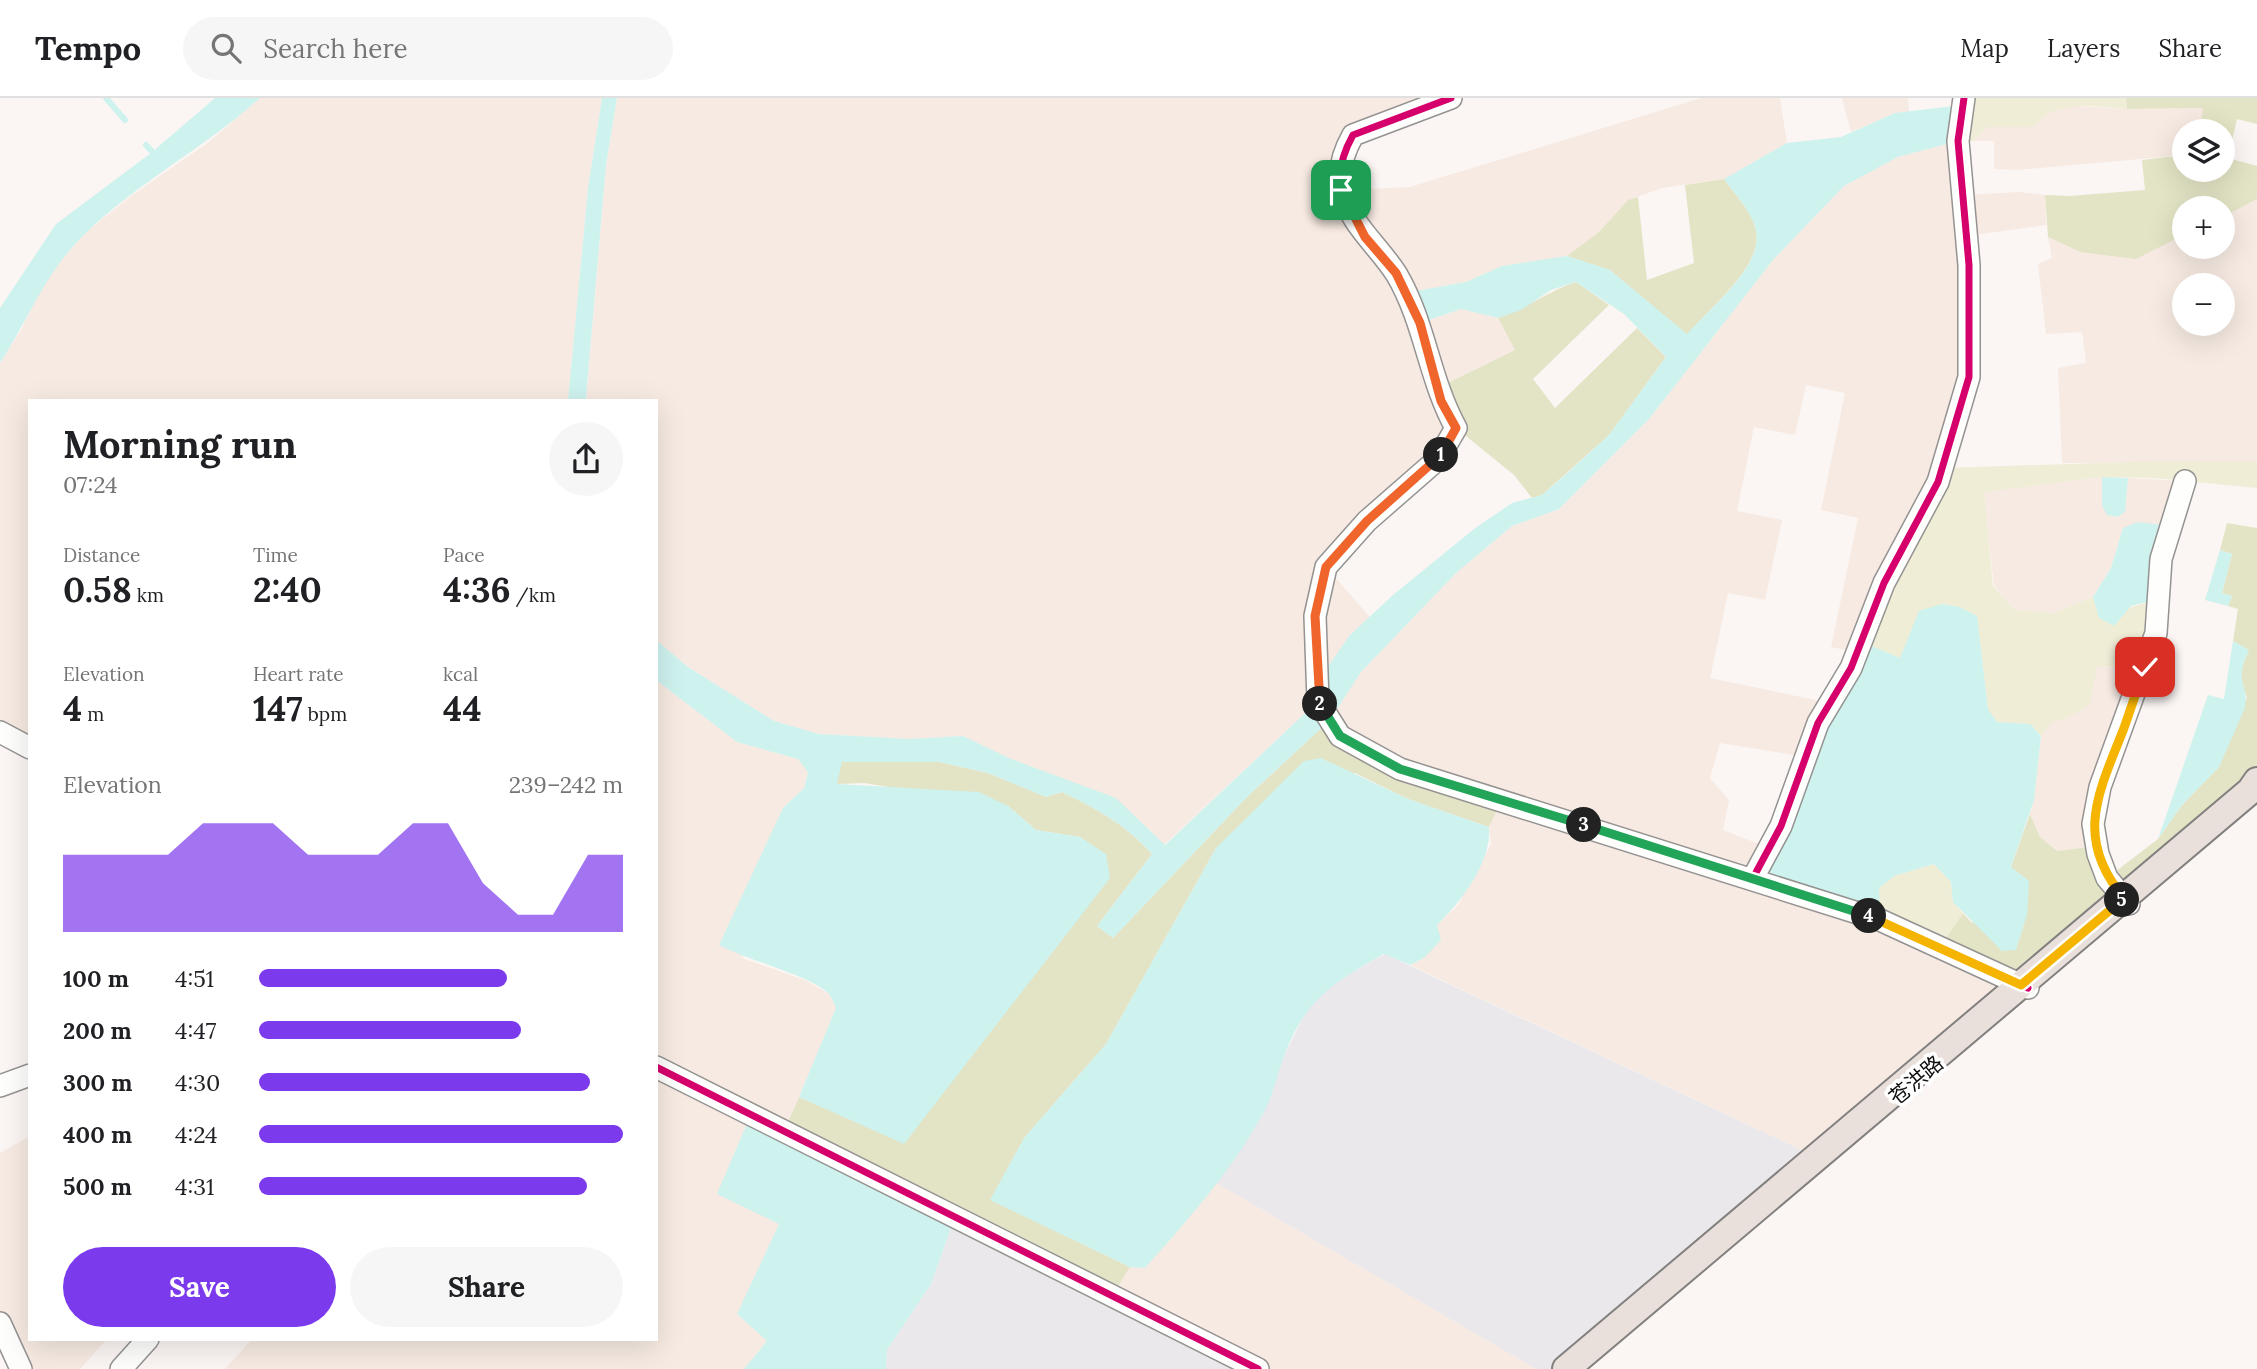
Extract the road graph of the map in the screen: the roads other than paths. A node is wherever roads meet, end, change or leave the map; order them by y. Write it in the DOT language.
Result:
graph roads {
  1 [pos="1451,98"];
  2 [pos="1964,98"];
  3 [pos="2185,481"];
  4 [pos="0,732"];
  5 [pos="28,747"];
  6 [pos="2257,781"];
  7 [pos="2257,792"];
  8 [pos="1753,878"];
  9 [pos="2127,901"];
  10 [pos="2024,986"];
  11 [pos="658,1068"];
  12 [pos="28,1076"];
  13 [pos="0,1086"];
  14 [pos="0,1323"];
  15 [pos="146,1341"];
  16 [pos="22,1369"];
  17 [pos="121,1369"];
  18 [pos="1258,1369"];
  19 [pos="1566,1369"];
  20 [pos="1575,1369"];
  1 -- 8 [label="street"];
  2 -- 8 [label="street"];
  3 -- 9 [label="street"];
  4 -- 5 [label="street"];
  6 -- 9 [label="main road"];
  7 -- 9 [label="main road, 苍洪路"];
  8 -- 10 [label="street"];
  9 -- 10 [label="main road, 苍洪路"];
  10 -- 19 [label="main road"];
  10 -- 20 [label="main road, 苍洪路"];
  11 -- 18 [label="street"];
  12 -- 13 [label="street"];
  14 -- 16 [label="street"];
  15 -- 17 [label="street"];
}
